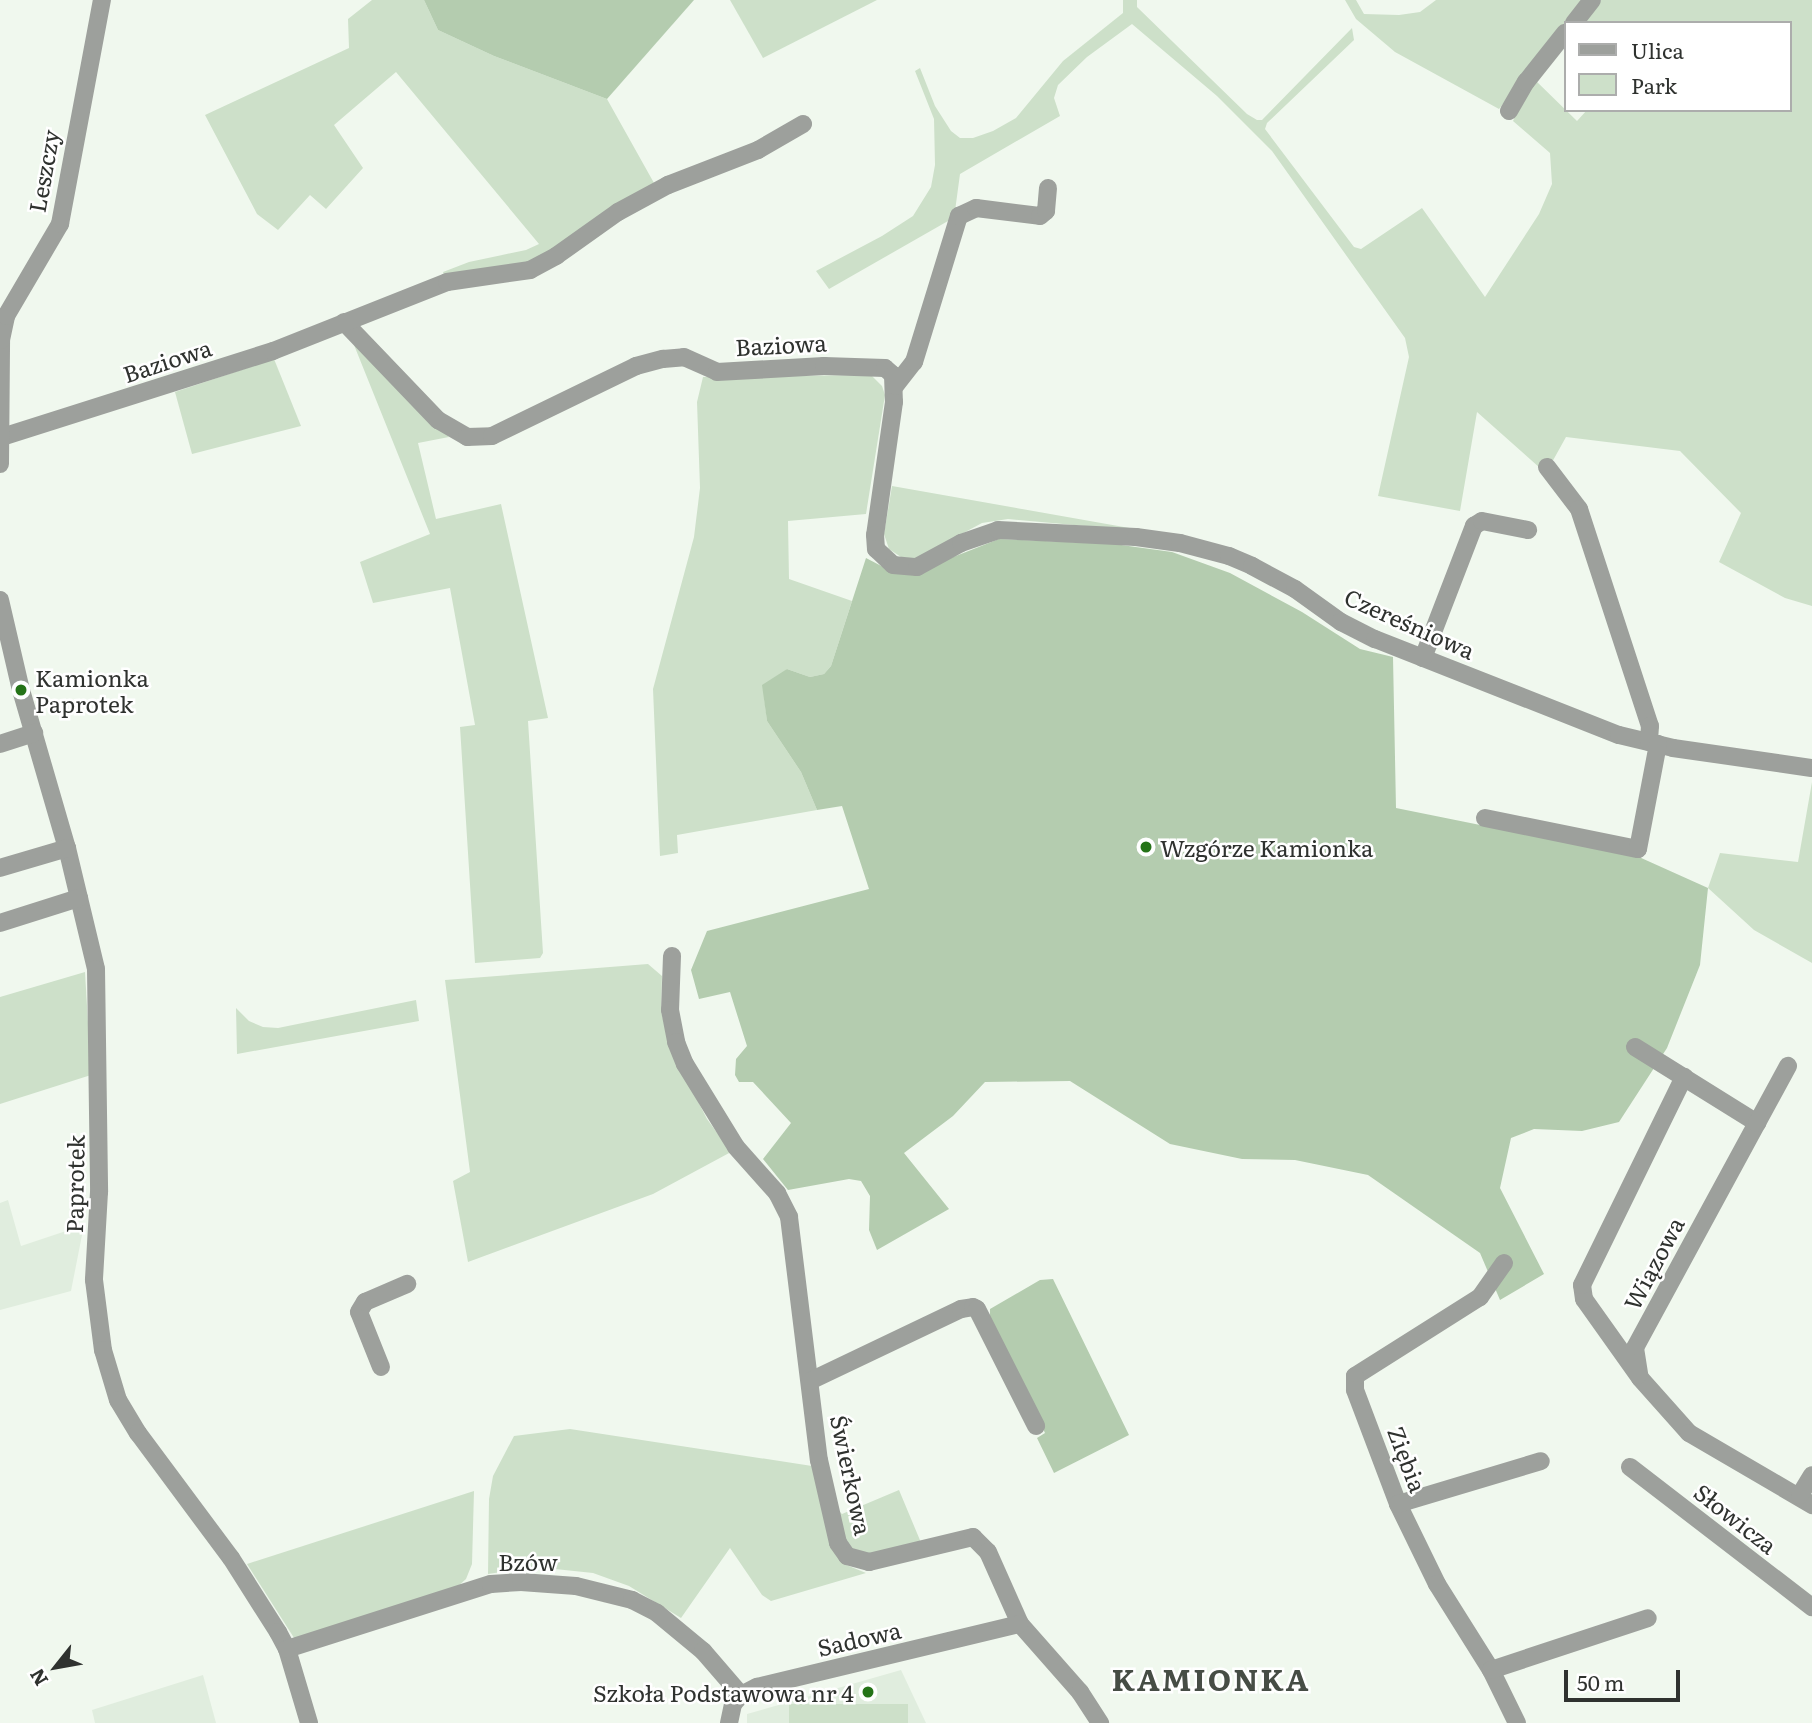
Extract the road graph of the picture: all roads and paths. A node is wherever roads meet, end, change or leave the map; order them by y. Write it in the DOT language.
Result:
graph roads {
  1 [pos="102,0"];
  2 [pos="1592,0"];
  3 [pos="1576,21"];
  4 [pos="1563,36"];
  5 [pos="1510,111"];
  6 [pos="803,124"];
  7 [pos="1048,188"];
  8 [pos="344,322"];
  9 [pos="1,340"];
  10 [pos="895,386"];
  11 [pos="2,437"];
  12 [pos="0,464"];
  13 [pos="1547,467"];
  14 [pos="1528,530"];
  15 [pos="0,600"];
  16 [pos="1423,658"];
  17 [pos="34,733"];
  18 [pos="1654,743"];
  19 [pos="0,744"];
  20 [pos="1812,768"];
  21 [pos="1485,818"];
  22 [pos="67,848"];
  23 [pos="0,868"];
  24 [pos="79,898"];
  25 [pos="0,923"];
  26 [pos="672,956"];
  27 [pos="1635,1047"];
  28 [pos="1788,1066"];
  29 [pos="1684,1077"];
  30 [pos="1756,1123"];
  31 [pos="1504,1262"];
  32 [pos="408,1284"];
  33 [pos="381,1367"];
  34 [pos="1640,1378"];
  35 [pos="810,1381"];
  36 [pos="1036,1426"];
  37 [pos="1541,1461"];
  38 [pos="1630,1467"];
  39 [pos="1812,1475"];
  40 [pos="1806,1500"];
  41 [pos="1398,1504"];
  42 [pos="1812,1607"];
  43 [pos="1648,1618"];
  44 [pos="1020,1624"];
  45 [pos="287,1649"];
  46 [pos="1491,1671"];
  47 [pos="741,1695"];
  48 [pos="309,1723"];
  49 [pos="729,1723"];
  50 [pos="1100,1723"];
  51 [pos="1517,1723"];
  1 -- 9 [label="street, Leszczy"];
  2 -- 3 [label="street"];
  4 -- 5 [label="street"];
  6 -- 8 [label="street, Baziowa"];
  7 -- 10 [label="street"];
  8 -- 10 [label="street, Baziowa"];
  8 -- 11 [label="street, Baziowa"];
  9 -- 11 [label="street"];
  10 -- 16 [label="street, Czereśniowa"];
  11 -- 12 [label="street"];
  13 -- 18 [label="street"];
  14 -- 16 [label="street"];
  15 -- 17 [label="street, Paprotek"];
  16 -- 18 [label="street, Czereśniowa"];
  17 -- 19 [label="street"];
  17 -- 22 [label="street, Paprotek"];
  18 -- 20 [label="street, Czereśniowa"];
  18 -- 21 [label="street"];
  22 -- 23 [label="street"];
  22 -- 24 [label="street, Paprotek"];
  24 -- 25 [label="street"];
  24 -- 45 [label="street, Paprotek"];
  26 -- 35 [label="street, Świerkowa"];
  27 -- 29 [label="street"];
  28 -- 30 [label="street, Wiązowa"];
  29 -- 30 [label="street"];
  29 -- 34 [label="street"];
  30 -- 34 [label="street, Wiązowa"];
  31 -- 41 [label="street, Ziębia"];
  32 -- 33 [label="street"];
  34 -- 40 [label="street"];
  35 -- 36 [label="street"];
  35 -- 44 [label="street, Świerkowa"];
  37 -- 41 [label="street"];
  38 -- 42 [label="street, Słowicza"];
  39 -- 40 [label="street"];
  41 -- 46 [label="street, Ziębia"];
  43 -- 46 [label="street"];
  44 -- 47 [label="street, Sadowa"];
  44 -- 50 [label="street, Świerkowa"];
  45 -- 47 [label="street, Bzów"];
  45 -- 48 [label="street, Paprotek"];
  46 -- 51 [label="street, Ziębia"];
  47 -- 49 [label="street"];
}
